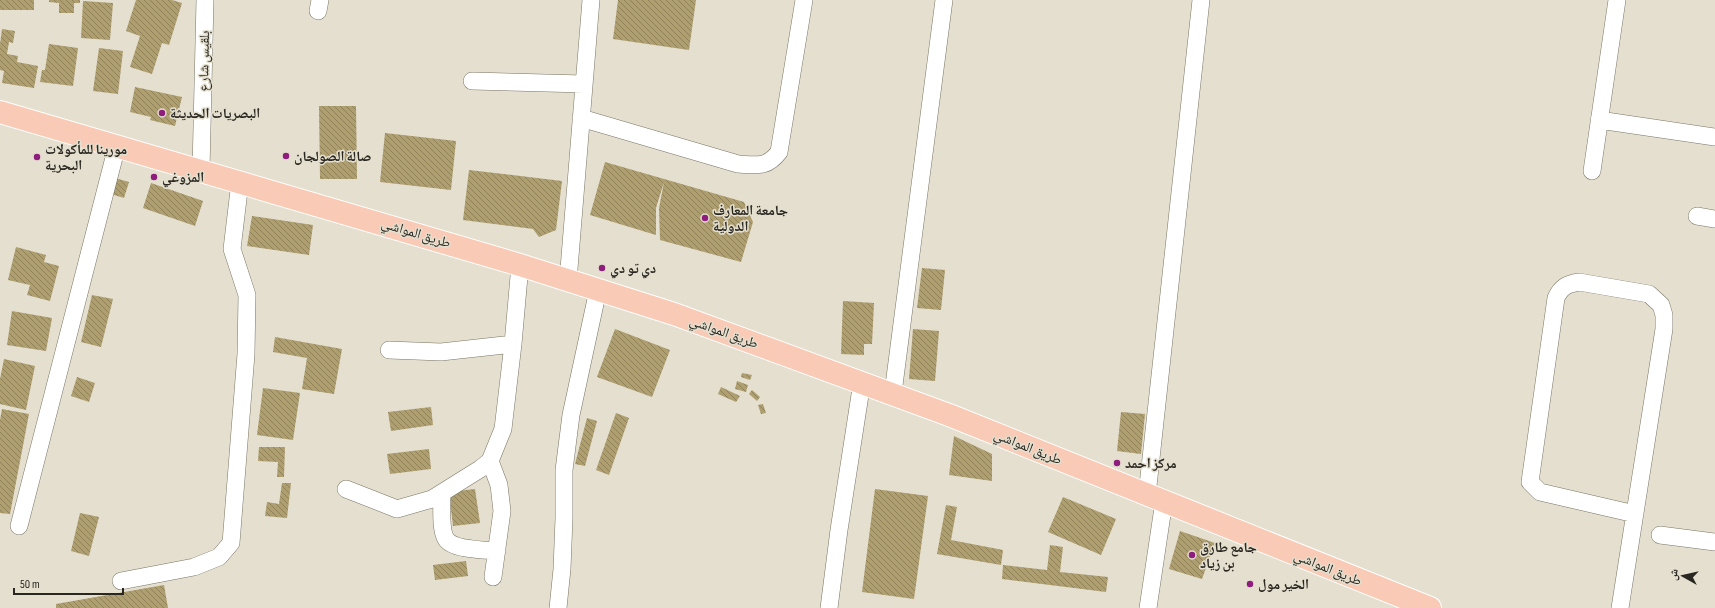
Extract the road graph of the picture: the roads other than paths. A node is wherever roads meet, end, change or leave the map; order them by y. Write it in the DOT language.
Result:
graph roads {
  1 [pos="205,0"];
  2 [pos="591,0"];
  3 [pos="804,0"];
  4 [pos="944,0"];
  5 [pos="1201,0"];
  6 [pos="1617,0"];
  7 [pos="472,81"];
  8 [pos="584,84"];
  9 [pos="0,112"];
  10 [pos="581,118"];
  11 [pos="1599,120"];
  12 [pos="1715,137"];
  13 [pos="117,146"];
  14 [pos="201,170"];
  15 [pos="1592,171"];
  16 [pos="240,182"];
  17 [pos="1697,216"];
  18 [pos="1715,219"];
  19 [pos="520,265"];
  20 [pos="568,280"];
  21 [pos="598,290"];
  22 [pos="514,344"];
  23 [pos="390,350"];
  24 [pos="862,382"];
  25 [pos="893,394"];
  26 [pos="490,460"];
  27 [pos="346,489"];
  28 [pos="442,493"];
  29 [pos="1155,498"];
  30 [pos="1635,514"];
  31 [pos="19,526"];
  32 [pos="1660,534"];
  33 [pos="1715,542"];
  34 [pos="497,551"];
  35 [pos="493,577"];
  36 [pos="120,582"];
  37 [pos="558,608"];
  38 [pos="829,608"];
  39 [pos="1148,608"];
  40 [pos="1430,608"];
  41 [pos="1620,608"];
  1 -- 14 [label="street, بلقيس شارع"];
  2 -- 8 [label="street"];
  3 -- 10 [label="street"];
  4 -- 25 [label="street"];
  5 -- 29 [label="street"];
  6 -- 11 [label="street"];
  7 -- 8 [label="street"];
  8 -- 10 [label="street"];
  9 -- 13 [label="main road, طريق المواشي"];
  10 -- 20 [label="street"];
  11 -- 12 [label="street"];
  11 -- 15 [label="street"];
  13 -- 14 [label="main road, طريق المواشي"];
  13 -- 31 [label="street"];
  14 -- 16 [label="main road, طريق المواشي"];
  16 -- 19 [label="main road, طريق المواشي"];
  16 -- 36 [label="street"];
  17 -- 18 [label="street"];
  19 -- 20 [label="main road, طريق المواشي"];
  19 -- 22 [label="street"];
  20 -- 21 [label="main road, طريق المواشي"];
  21 -- 24 [label="main road, طريق المواشي"];
  21 -- 37 [label="street"];
  22 -- 23 [label="street"];
  22 -- 26 [label="street"];
  24 -- 25 [label="main road, طريق المواشي"];
  24 -- 38 [label="street"];
  25 -- 29 [label="main road, طريق المواشي"];
  26 -- 28 [label="street"];
  26 -- 34 [label="street"];
  27 -- 28 [label="street"];
  28 -- 34 [label="street"];
  29 -- 39 [label="street"];
  29 -- 40 [label="main road, طريق المواشي"];
  30 -- 30 [label="street"];
  30 -- 41 [label="street"];
  32 -- 33 [label="street"];
  34 -- 35 [label="street"];
}
